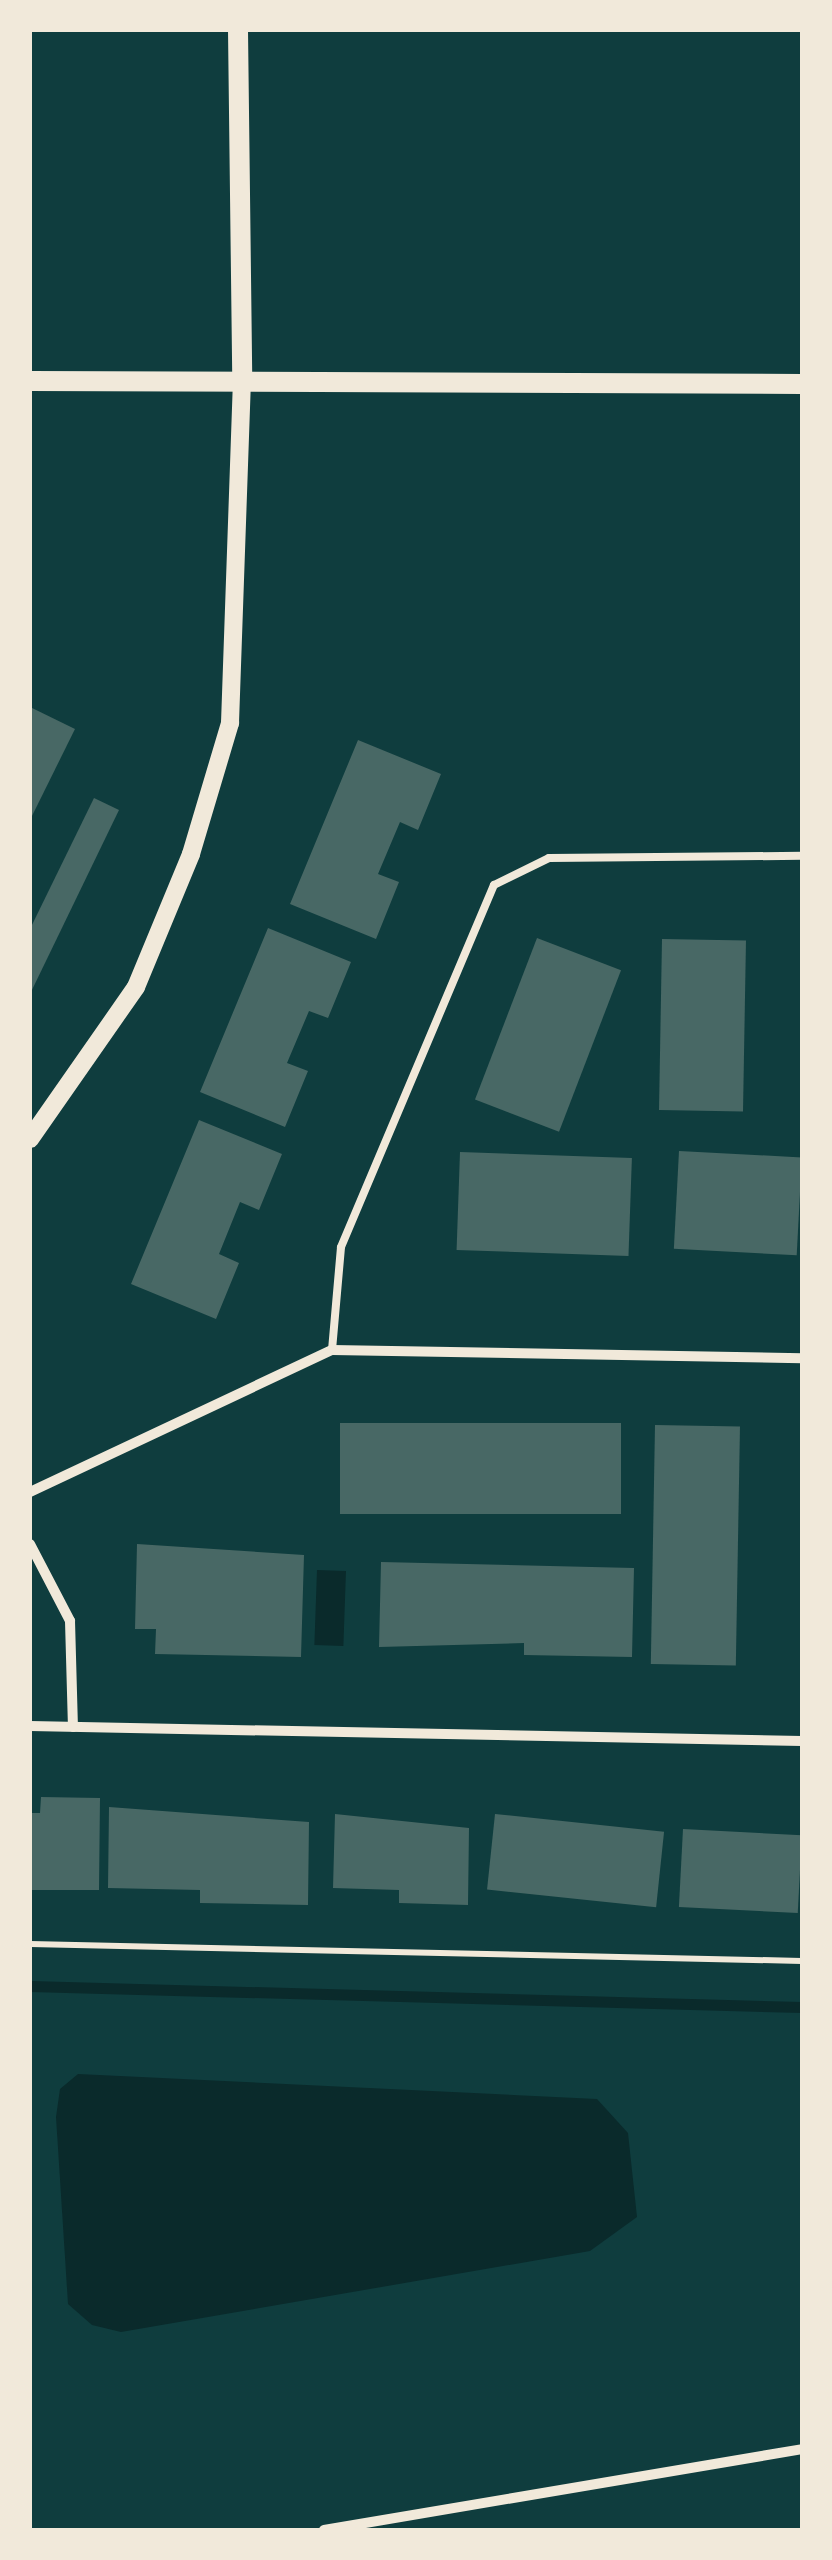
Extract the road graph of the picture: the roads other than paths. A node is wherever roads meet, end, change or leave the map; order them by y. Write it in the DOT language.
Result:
graph roads {
  1 [pos="238,30"];
  2 [pos="30,381"];
  3 [pos="242,382"];
  4 [pos="802,384"];
  5 [pos="802,856"];
  6 [pos="30,1139"];
  7 [pos="332,1350"];
  8 [pos="802,1358"];
  9 [pos="30,1492"];
  10 [pos="30,1544"];
  11 [pos="30,1726"];
  12 [pos="73,1727"];
  13 [pos="802,1742"];
  14 [pos="802,2449"];
  15 [pos="324,2530"];
  1 -- 3 [label="main road"];
  2 -- 3 [label="main road"];
  3 -- 4 [label="main road"];
  3 -- 6 [label="street"];
  5 -- 7 [label="lane"];
  7 -- 8 [label="street"];
  7 -- 9 [label="street"];
  10 -- 12 [label="street"];
  11 -- 12 [label="street"];
  12 -- 13 [label="street"];
  14 -- 15 [label="street"];
}
